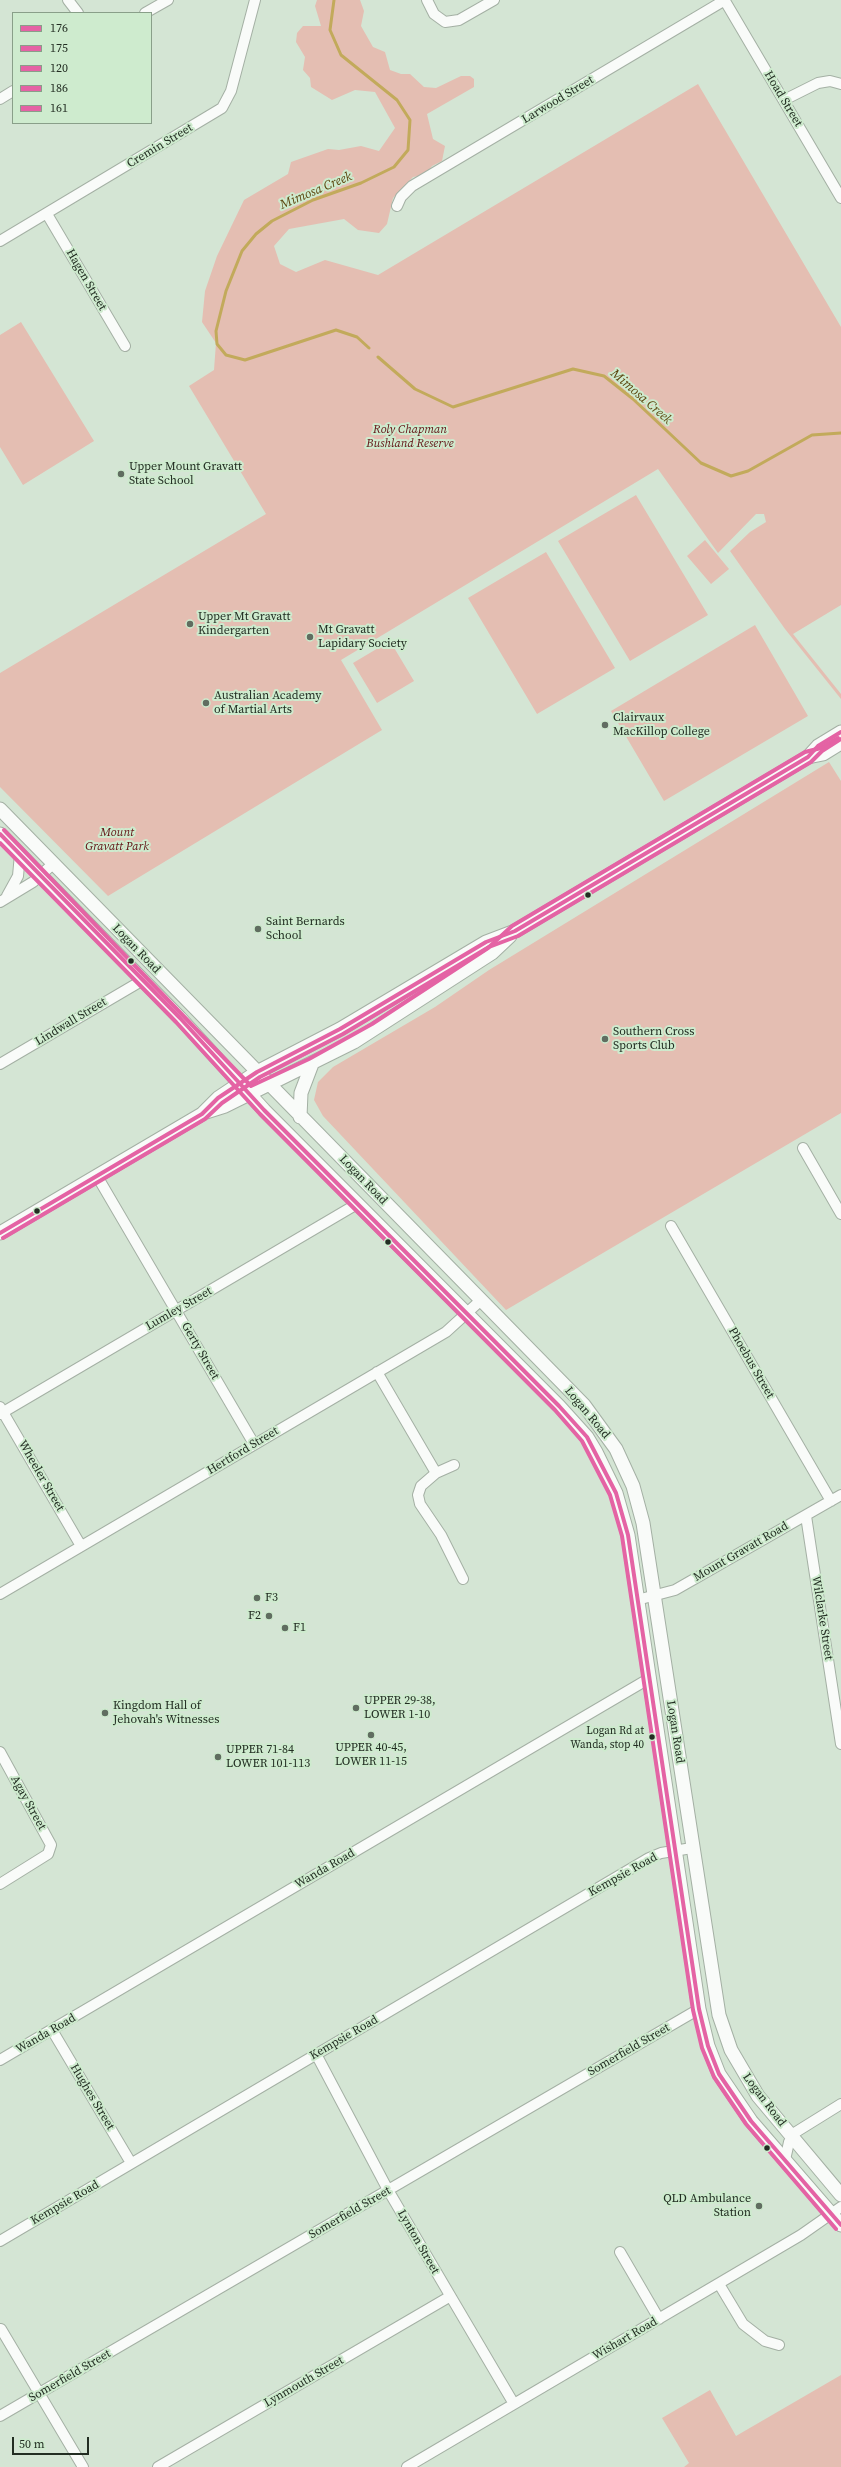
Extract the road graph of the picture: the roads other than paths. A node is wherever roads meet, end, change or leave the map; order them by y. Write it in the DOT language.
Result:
graph roads {
  1 [pos="68,0"];
  2 [pos="168,0"];
  3 [pos="255,0"];
  4 [pos="427,0"];
  5 [pos="494,0"];
  6 [pos="725,1"];
  7 [pos="77,12"];
  8 [pos="147,12"];
  9 [pos="841,84"];
  10 [pos="12,92"];
  11 [pos="0,99"];
  12 [pos="784,100"];
  13 [pos="841,198"];
  14 [pos="397,206"];
  15 [pos="47,214"];
  16 [pos="0,241"];
  17 [pos="125,346"];
  18 [pos="841,732"];
  19 [pos="841,743"];
  20 [pos="808,757"];
  21 [pos="0,809"];
  22 [pos="0,834"];
  23 [pos="20,854"];
  24 [pos="53,864"];
  25 [pos="41,875"];
  26 [pos="3,900"];
  27 [pos="515,931"];
  28 [pos="143,980"];
  29 [pos="0,1064"];
  30 [pos="312,1064"];
  31 [pos="257,1072"];
  32 [pos="240,1083"];
  33 [pos="269,1084"];
  34 [pos="250,1094"];
  35 [pos="202,1114"];
  36 [pos="300,1117"];
  37 [pos="803,1148"];
  38 [pos="97,1176"];
  39 [pos="357,1204"];
  40 [pos="841,1214"];
  41 [pos="671,1226"];
  42 [pos="0,1233"];
  43 [pos="480,1301"];
  44 [pos="176,1310"];
  45 [pos="468,1313"];
  46 [pos="377,1372"];
  47 [pos="1,1411"];
  48 [pos="254,1444"];
  49 [pos="454,1465"];
  50 [pos="436,1473"];
  51 [pos="841,1495"];
  52 [pos="831,1501"];
  53 [pos="806,1516"];
  54 [pos="81,1546"];
  55 [pos="463,1579"];
  56 [pos="0,1594"];
  57 [pos="655,1596"];
  58 [pos="638,1600"];
  59 [pos="650,1678"];
  60 [pos="841,1744"];
  61 [pos="0,1752"];
  62 [pos="692,1848"];
  63 [pos="675,1851"];
  64 [pos="0,1884"];
  65 [pos="699,2009"];
  66 [pos="52,2030"];
  67 [pos="316,2054"];
  68 [pos="0,2060"];
  69 [pos="841,2104"];
  70 [pos="792,2136"];
  71 [pos="785,2160"];
  72 [pos="131,2164"];
  73 [pos="388,2190"];
  74 [pos="841,2195"];
  75 [pos="836,2210"];
  76 [pos="841,2225"];
  77 [pos="0,2240"];
  78 [pos="620,2252"];
  79 [pos="719,2284"];
  80 [pos="450,2297"];
  81 [pos="659,2319"];
  82 [pos="1,2329"];
  83 [pos="779,2345"];
  84 [pos="39,2394"];
  85 [pos="514,2404"];
  86 [pos="0,2416"];
  87 [pos="82,2467"];
  88 [pos="158,2467"];
  89 [pos="407,2467"];
  1 -- 7 [label="street"];
  2 -- 8 [label="street"];
  3 -- 15 [label="street, Cremin Street"];
  4 -- 5 [label="street"];
  6 -- 12 [label="street, Hoad Street"];
  6 -- 14 [label="street, Larwood Street"];
  9 -- 12 [label="street"];
  10 -- 11 [label="street"];
  12 -- 13 [label="street, Hoad Street"];
  15 -- 16 [label="street, Cremin Street"];
  15 -- 17 [label="street, Hagen Street"];
  18 -- 20 [label="main road"];
  19 -- 20 [label="main road"];
  20 -- 27 [label="main road"];
  21 -- 24 [label="main road, Logan Road"];
  22 -- 23 [label="main road, Logan Road"];
  23 -- 25 [label="main road, Logan Road"];
  23 -- 26 [label="street"];
  24 -- 25 [label="street"];
  24 -- 31 [label="main road, Logan Road"];
  25 -- 26 [label="street"];
  25 -- 28 [label="main road, Logan Road"];
  27 -- 30 [label="main road"];
  27 -- 31 [label="main road"];
  28 -- 29 [label="street, Lindwall Street"];
  28 -- 32 [label="main road, Logan Road"];
  30 -- 33 [label="main road"];
  30 -- 36 [label="main road"];
  31 -- 32 [label="main road"];
  31 -- 33 [label="main road, Logan Road"];
  32 -- 34 [label="main road, Logan Road"];
  32 -- 35 [label="main road"];
  33 -- 34 [label="main road"];
  33 -- 36 [label="main road, Logan Road"];
  34 -- 35 [label="main road"];
  34 -- 39 [label="main road, Logan Road"];
  35 -- 38 [label="main road"];
  36 -- 43 [label="main road, Logan Road"];
  37 -- 40 [label="street"];
  38 -- 42 [label="main road"];
  38 -- 44 [label="street, Gerty Street"];
  39 -- 44 [label="street, Lumley Street"];
  39 -- 45 [label="main road, Logan Road"];
  41 -- 52 [label="street, Phoebus Street"];
  43 -- 45 [label="street, Hertford Street"];
  43 -- 57 [label="main road, Logan Road"];
  44 -- 47 [label="street, Lumley Street"];
  44 -- 48 [label="street, Gerty Street"];
  45 -- 46 [label="street, Hertford Street"];
  45 -- 58 [label="main road, Logan Road"];
  46 -- 48 [label="street, Hertford Street"];
  46 -- 50 [label="street"];
  47 -- 54 [label="street, Wheeler Street"];
  48 -- 54 [label="street, Hertford Street"];
  49 -- 50 [label="street"];
  50 -- 55 [label="street"];
  51 -- 52 [label="street, Mount Gravatt Road"];
  52 -- 53 [label="street, Mount Gravatt Road"];
  53 -- 57 [label="street, Mount Gravatt Road"];
  53 -- 60 [label="street, Wilclarke Street"];
  54 -- 56 [label="street, Hertford Street"];
  57 -- 58 [label="street, Mount Gravatt Road"];
  57 -- 62 [label="main road, Logan Road"];
  58 -- 59 [label="main road, Logan Road"];
  59 -- 63 [label="main road, Logan Road"];
  59 -- 66 [label="street, Wanda Road"];
  61 -- 64 [label="street, Agay Street"];
  62 -- 63 [label="street, Kempsie Road"];
  62 -- 70 [label="main road, Logan Road"];
  63 -- 65 [label="main road, Logan Road"];
  63 -- 67 [label="street, Kempsie Road"];
  65 -- 71 [label="main road, Logan Road"];
  65 -- 73 [label="street, Somerfield Street"];
  66 -- 68 [label="street, Wanda Road"];
  66 -- 72 [label="street, Hughes Street"];
  67 -- 72 [label="street, Kempsie Road"];
  67 -- 73 [label="street, Lynton Street"];
  69 -- 70 [label="street"];
  70 -- 71 [label="street"];
  70 -- 74 [label="main road, Logan Road"];
  71 -- 75 [label="main road, Logan Road"];
  72 -- 77 [label="street, Kempsie Road"];
  73 -- 80 [label="street, Lynton Street"];
  73 -- 84 [label="street, Somerfield Street"];
  75 -- 76 [label="main road, Logan Road"];
  75 -- 79 [label="street, Wishart Road"];
  78 -- 81 [label="street"];
  79 -- 81 [label="street, Wishart Road"];
  79 -- 83 [label="street"];
  80 -- 85 [label="street, Lynton Street"];
  80 -- 88 [label="street, Lynmouth Street"];
  81 -- 85 [label="street, Wishart Road"];
  82 -- 84 [label="street"];
  84 -- 86 [label="street, Somerfield Street"];
  84 -- 87 [label="street"];
  85 -- 89 [label="street, Wishart Road"];
}
